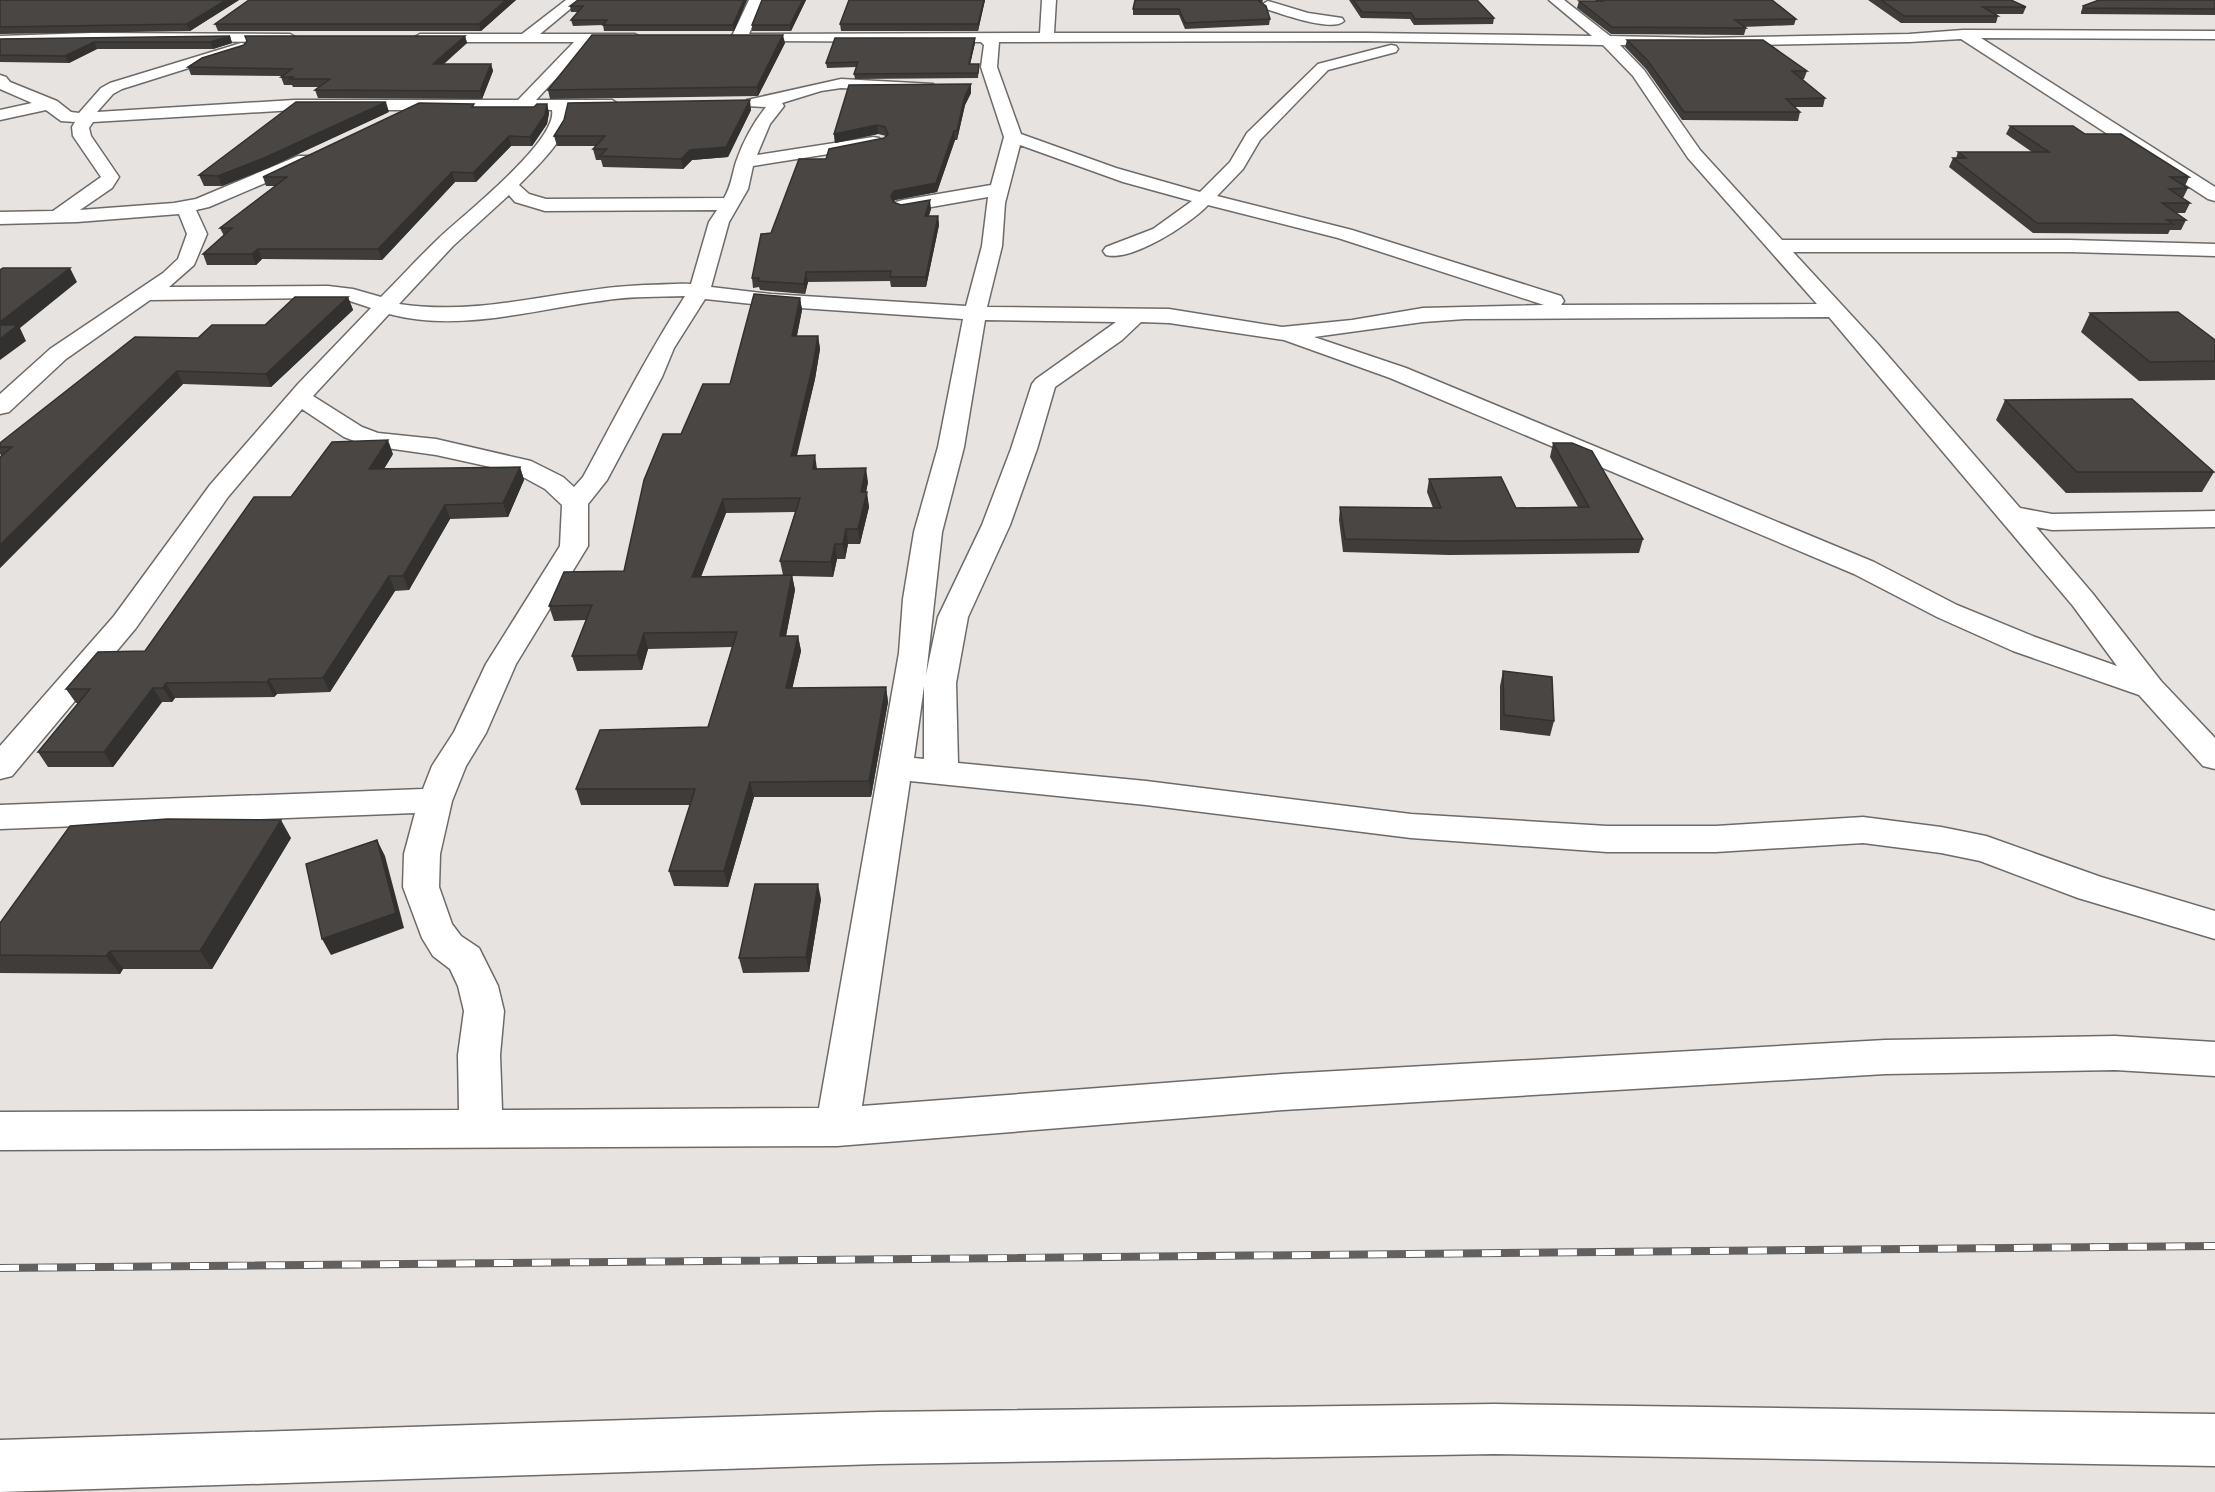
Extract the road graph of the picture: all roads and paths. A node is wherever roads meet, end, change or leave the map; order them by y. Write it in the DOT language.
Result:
graph roads {
  1 [pos="574,0"];
  2 [pos="1049,0"];
  3 [pos="1556,0"];
  4 [pos="1268,5"];
  5 [pos="1338,7"];
  6 [pos="759,14"];
  7 [pos="1344,22"];
  8 [pos="213,24"];
  9 [pos="1964,34"];
  10 [pos="2215,35"];
  11 [pos="194,37"];
  12 [pos="983,37"];
  13 [pos="1047,37"];
  14 [pos="1355,37"];
  15 [pos="273,38"];
  16 [pos="309,38"];
  17 [pos="404,38"];
  18 [pos="526,38"];
  19 [pos="586,38"];
  20 [pos="645,38"];
  21 [pos="807,38"];
  22 [pos="1433,39"];
  23 [pos="1604,39"];
  24 [pos="0,40"];
  25 [pos="854,69"];
  26 [pos="0,80"];
  27 [pos="835,84"];
  28 [pos="996,84"];
  29 [pos="977,85"];
  30 [pos="942,87"];
  31 [pos="106,91"];
  32 [pos="771,103"];
  33 [pos="48,104"];
  34 [pos="737,104"];
  35 [pos="304,105"];
  36 [pos="422,105"];
  37 [pos="522,105"];
  38 [pos="629,105"];
  39 [pos="558,106"];
  40 [pos="0,115"];
  41 [pos="83,118"];
  42 [pos="333,122"];
  43 [pos="379,125"];
  44 [pos="0,128"];
  45 [pos="1013,137"];
  46 [pos="878,141"];
  47 [pos="316,154"];
  48 [pos="745,162"];
  49 [pos="509,185"];
  50 [pos="1000,189"];
  51 [pos="2215,195"];
  52 [pos="1206,199"];
  53 [pos="730,204"];
  54 [pos="903,206"];
  55 [pos="185,207"];
  56 [pos="57,217"];
  57 [pos="0,218"];
  58 [pos="1777,246"];
  59 [pos="2215,250"];
  60 [pos="1113,251"];
  61 [pos="699,291"];
  62 [pos="147,294"];
  63 [pos="383,306"];
  64 [pos="1835,310"];
  65 [pos="1584,311"];
  66 [pos="975,313"];
  67 [pos="1137,314"];
  68 [pos="1282,334"];
  69 [pos="299,398"];
  70 [pos="0,407"];
  71 [pos="575,503"];
  72 [pos="2011,515"];
  73 [pos="2215,519"];
  74 [pos="2150,688"];
  75 [pos="2215,758"];
  76 [pos="0,768"];
  77 [pos="895,768"];
  78 [pos="941,771"];
  79 [pos="435,801"];
  80 [pos="0,817"];
  81 [pos="2215,925"];
  82 [pos="2215,1059"];
  83 [pos="837,1127"];
  84 [pos="481,1128"];
  85 [pos="0,1131"];
  86 [pos="2215,1440"];
  87 [pos="14,1475"];
  1 -- 18 [label="street"];
  2 -- 13 [label="street"];
  3 -- 23 [label="street"];
  4 -- 7 [label="street"];
  5 -- 7 [label="street"];
  6 -- 21 [label="street"];
  6 -- 21 [label="street"];
  7 -- 14 [label="street"];
  8 -- 11 [label="street"];
  9 -- 10 [label="street"];
  9 -- 23 [label="street"];
  9 -- 51 [label="street"];
  11 -- 15 [label="street"];
  11 -- 24 [label="street"];
  12 -- 13 [label="street"];
  12 -- 21 [label="street"];
  12 -- 28 [label="street"];
  13 -- 14 [label="street"];
  14 -- 23 [label="street"];
  15 -- 16 [label="street"];
  15 -- 31 [label="street"];
  17 -- 18 [label="street"];
  18 -- 19 [label="street"];
  19 -- 20 [label="street"];
  19 -- 37 [label="street"];
  22 -- 52 [label="street"];
  23 -- 58 [label="street"];
  25 -- 27 [label="street"];
  26 -- 33 [label="street"];
  27 -- 30 [label="street"];
  27 -- 32 [label="street"];
  28 -- 29 [label="street"];
  28 -- 45 [label="street"];
  31 -- 33 [label="street"];
  31 -- 41 [label="street"];
  32 -- 34 [label="street"];
  32 -- 48 [label="street"];
  33 -- 40 [label="street"];
  33 -- 41 [label="street"];
  35 -- 36 [label="street"];
  35 -- 41 [label="street"];
  35 -- 42 [label="street"];
  36 -- 37 [label="street"];
  36 -- 43 [label="street"];
  37 -- 39 [label="street"];
  38 -- 39 [label="street"];
  39 -- 49 [label="street"];
  41 -- 44 [label="street"];
  41 -- 56 [label="street"];
  45 -- 50 [label="street"];
  45 -- 52 [label="street"];
  46 -- 48 [label="street"];
  47 -- 55 [label="street"];
  48 -- 53 [label="street"];
  49 -- 53 [label="street"];
  49 -- 63 [label="street"];
  50 -- 54 [label="street"];
  50 -- 66 [label="street"];
  52 -- 60 [label="street"];
  52 -- 65 [label="street"];
  53 -- 61 [label="street"];
  55 -- 56 [label="street"];
  55 -- 62 [label="street"];
  56 -- 57 [label="street"];
  58 -- 59 [label="street"];
  58 -- 64 [label="street"];
  61 -- 63 [label="street"];
  61 -- 66 [label="street"];
  61 -- 71 [label="street"];
  62 -- 63 [label="street"];
  62 -- 70 [label="street"];
  63 -- 69 [label="street"];
  64 -- 65 [label="street"];
  64 -- 72 [label="street"];
  65 -- 68 [label="street"];
  66 -- 67 [label="street"];
  66 -- 77 [label="street"];
  67 -- 68 [label="street"];
  67 -- 78 [label="street"];
  68 -- 74 [label="street"];
  69 -- 71 [label="street"];
  69 -- 76 [label="street"];
  71 -- 79 [label="street"];
  72 -- 73 [label="street"];
  72 -- 74 [label="street"];
  74 -- 75 [label="street"];
  77 -- 78 [label="street"];
  77 -- 83 [label="street"];
  78 -- 81 [label="street"];
  79 -- 80 [label="street"];
  79 -- 84 [label="street"];
  82 -- 83 [label="street"];
  83 -- 84 [label="street"];
  84 -- 85 [label="street"];
  86 -- 87 [label="street"];
}
